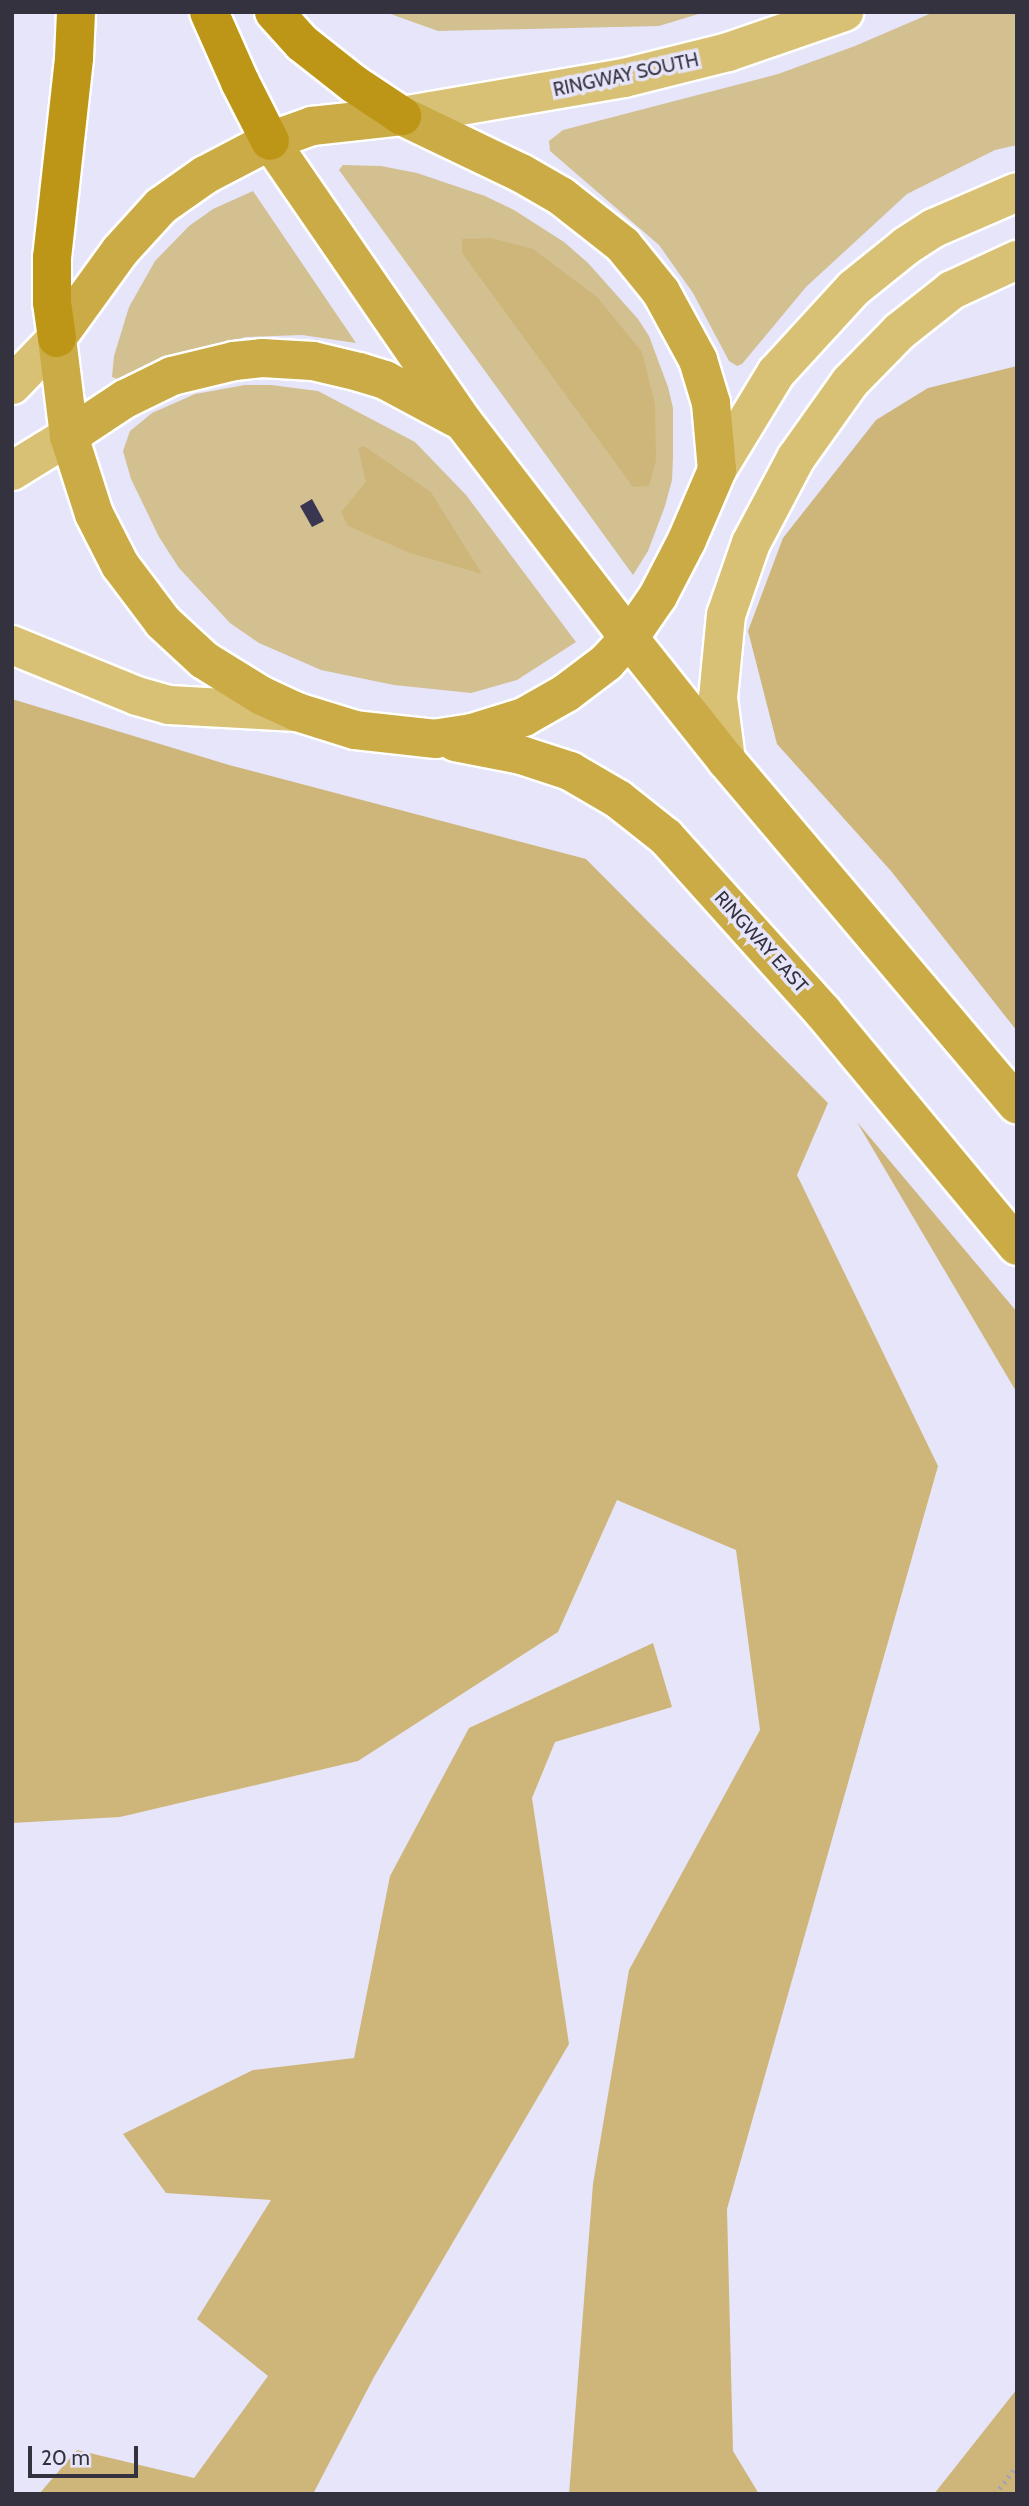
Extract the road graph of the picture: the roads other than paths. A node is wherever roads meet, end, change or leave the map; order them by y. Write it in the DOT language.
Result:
graph roads {
  1 [pos="76,12"];
  2 [pos="209,12"];
  3 [pos="274,12"];
  4 [pos="844,12"];
  5 [pos="402,116"];
  6 [pos="271,141"];
  7 [pos="1017,192"];
  8 [pos="1017,260"];
  9 [pos="57,338"];
  10 [pos="12,385"];
  11 [pos="464,422"];
  12 [pos="69,436"];
  13 [pos="717,470"];
  14 [pos="12,471"];
  15 [pos="629,638"];
  16 [pos="12,645"];
  17 [pos="298,712"];
  18 [pos="436,739"];
  19 [pos="726,760"];
  20 [pos="1017,1104"];
  21 [pos="1017,1246"];
  1 -- 9 [label="highway"];
  2 -- 6 [label="highway"];
  3 -- 5 [label="highway"];
  4 -- 5 [label="main road, RINGWAY SOUTH"];
  5 -- 6 [label="highway"];
  5 -- 13 [label="highway"];
  6 -- 9 [label="highway"];
  6 -- 11 [label="highway"];
  7 -- 13 [label="main road"];
  8 -- 19 [label="main road"];
  9 -- 10 [label="main road"];
  9 -- 12 [label="highway"];
  11 -- 12 [label="highway"];
  11 -- 15 [label="highway"];
  12 -- 14 [label="main road"];
  12 -- 17 [label="highway"];
  13 -- 15 [label="highway"];
  15 -- 18 [label="highway"];
  15 -- 19 [label="highway"];
  16 -- 17 [label="main road"];
  17 -- 18 [label="highway"];
  18 -- 21 [label="highway, RINGWAY EAST"];
  19 -- 20 [label="highway"];
}
